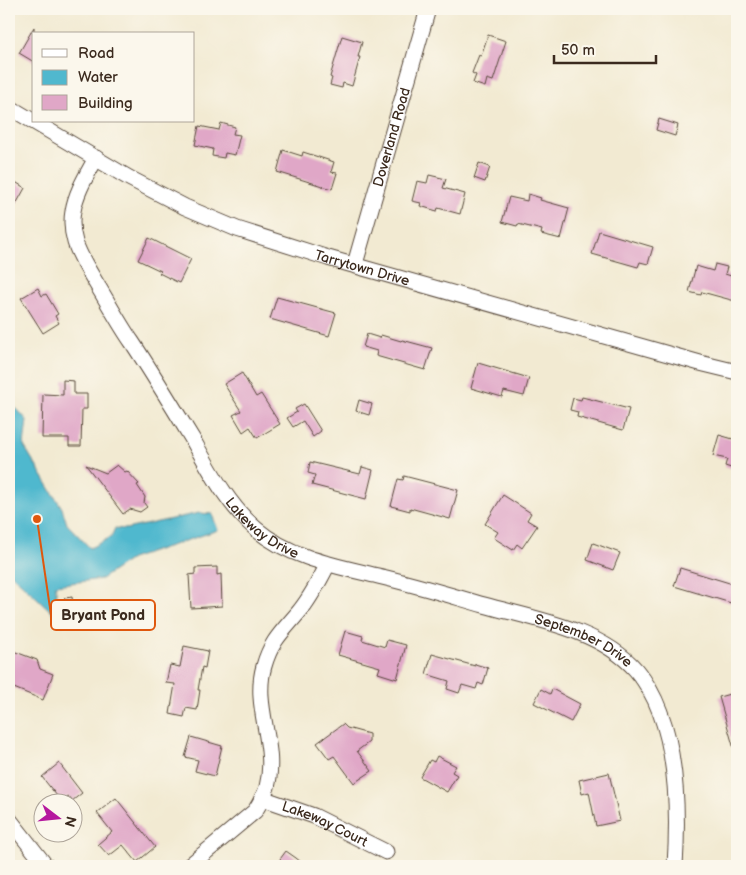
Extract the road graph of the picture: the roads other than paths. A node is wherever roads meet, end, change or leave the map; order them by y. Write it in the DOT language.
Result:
graph roads {
  1 [pos="428,9"];
  2 [pos="9,107"];
  3 [pos="32,120"];
  4 [pos="35,122"];
  5 [pos="96,158"];
  6 [pos="355,264"];
  7 [pos="737,372"];
  8 [pos="328,564"];
  9 [pos="262,798"];
  10 [pos="9,819"];
  11 [pos="386,852"];
  12 [pos="46,866"];
  13 [pos="189,866"];
  14 [pos="675,866"];
  1 -- 6 [label="street, Doverland Road"];
  2 -- 3 [label="street, Tarrytown Drive"];
  4 -- 5 [label="street, Tarrytown Drive"];
  5 -- 6 [label="street, Tarrytown Drive"];
  5 -- 8 [label="street, Lakeway Drive"];
  6 -- 7 [label="street, Tarrytown Drive"];
  8 -- 9 [label="street"];
  8 -- 14 [label="street, September Drive"];
  9 -- 11 [label="street, Lakeway Court"];
  9 -- 13 [label="street"];
  10 -- 12 [label="street"];
}
